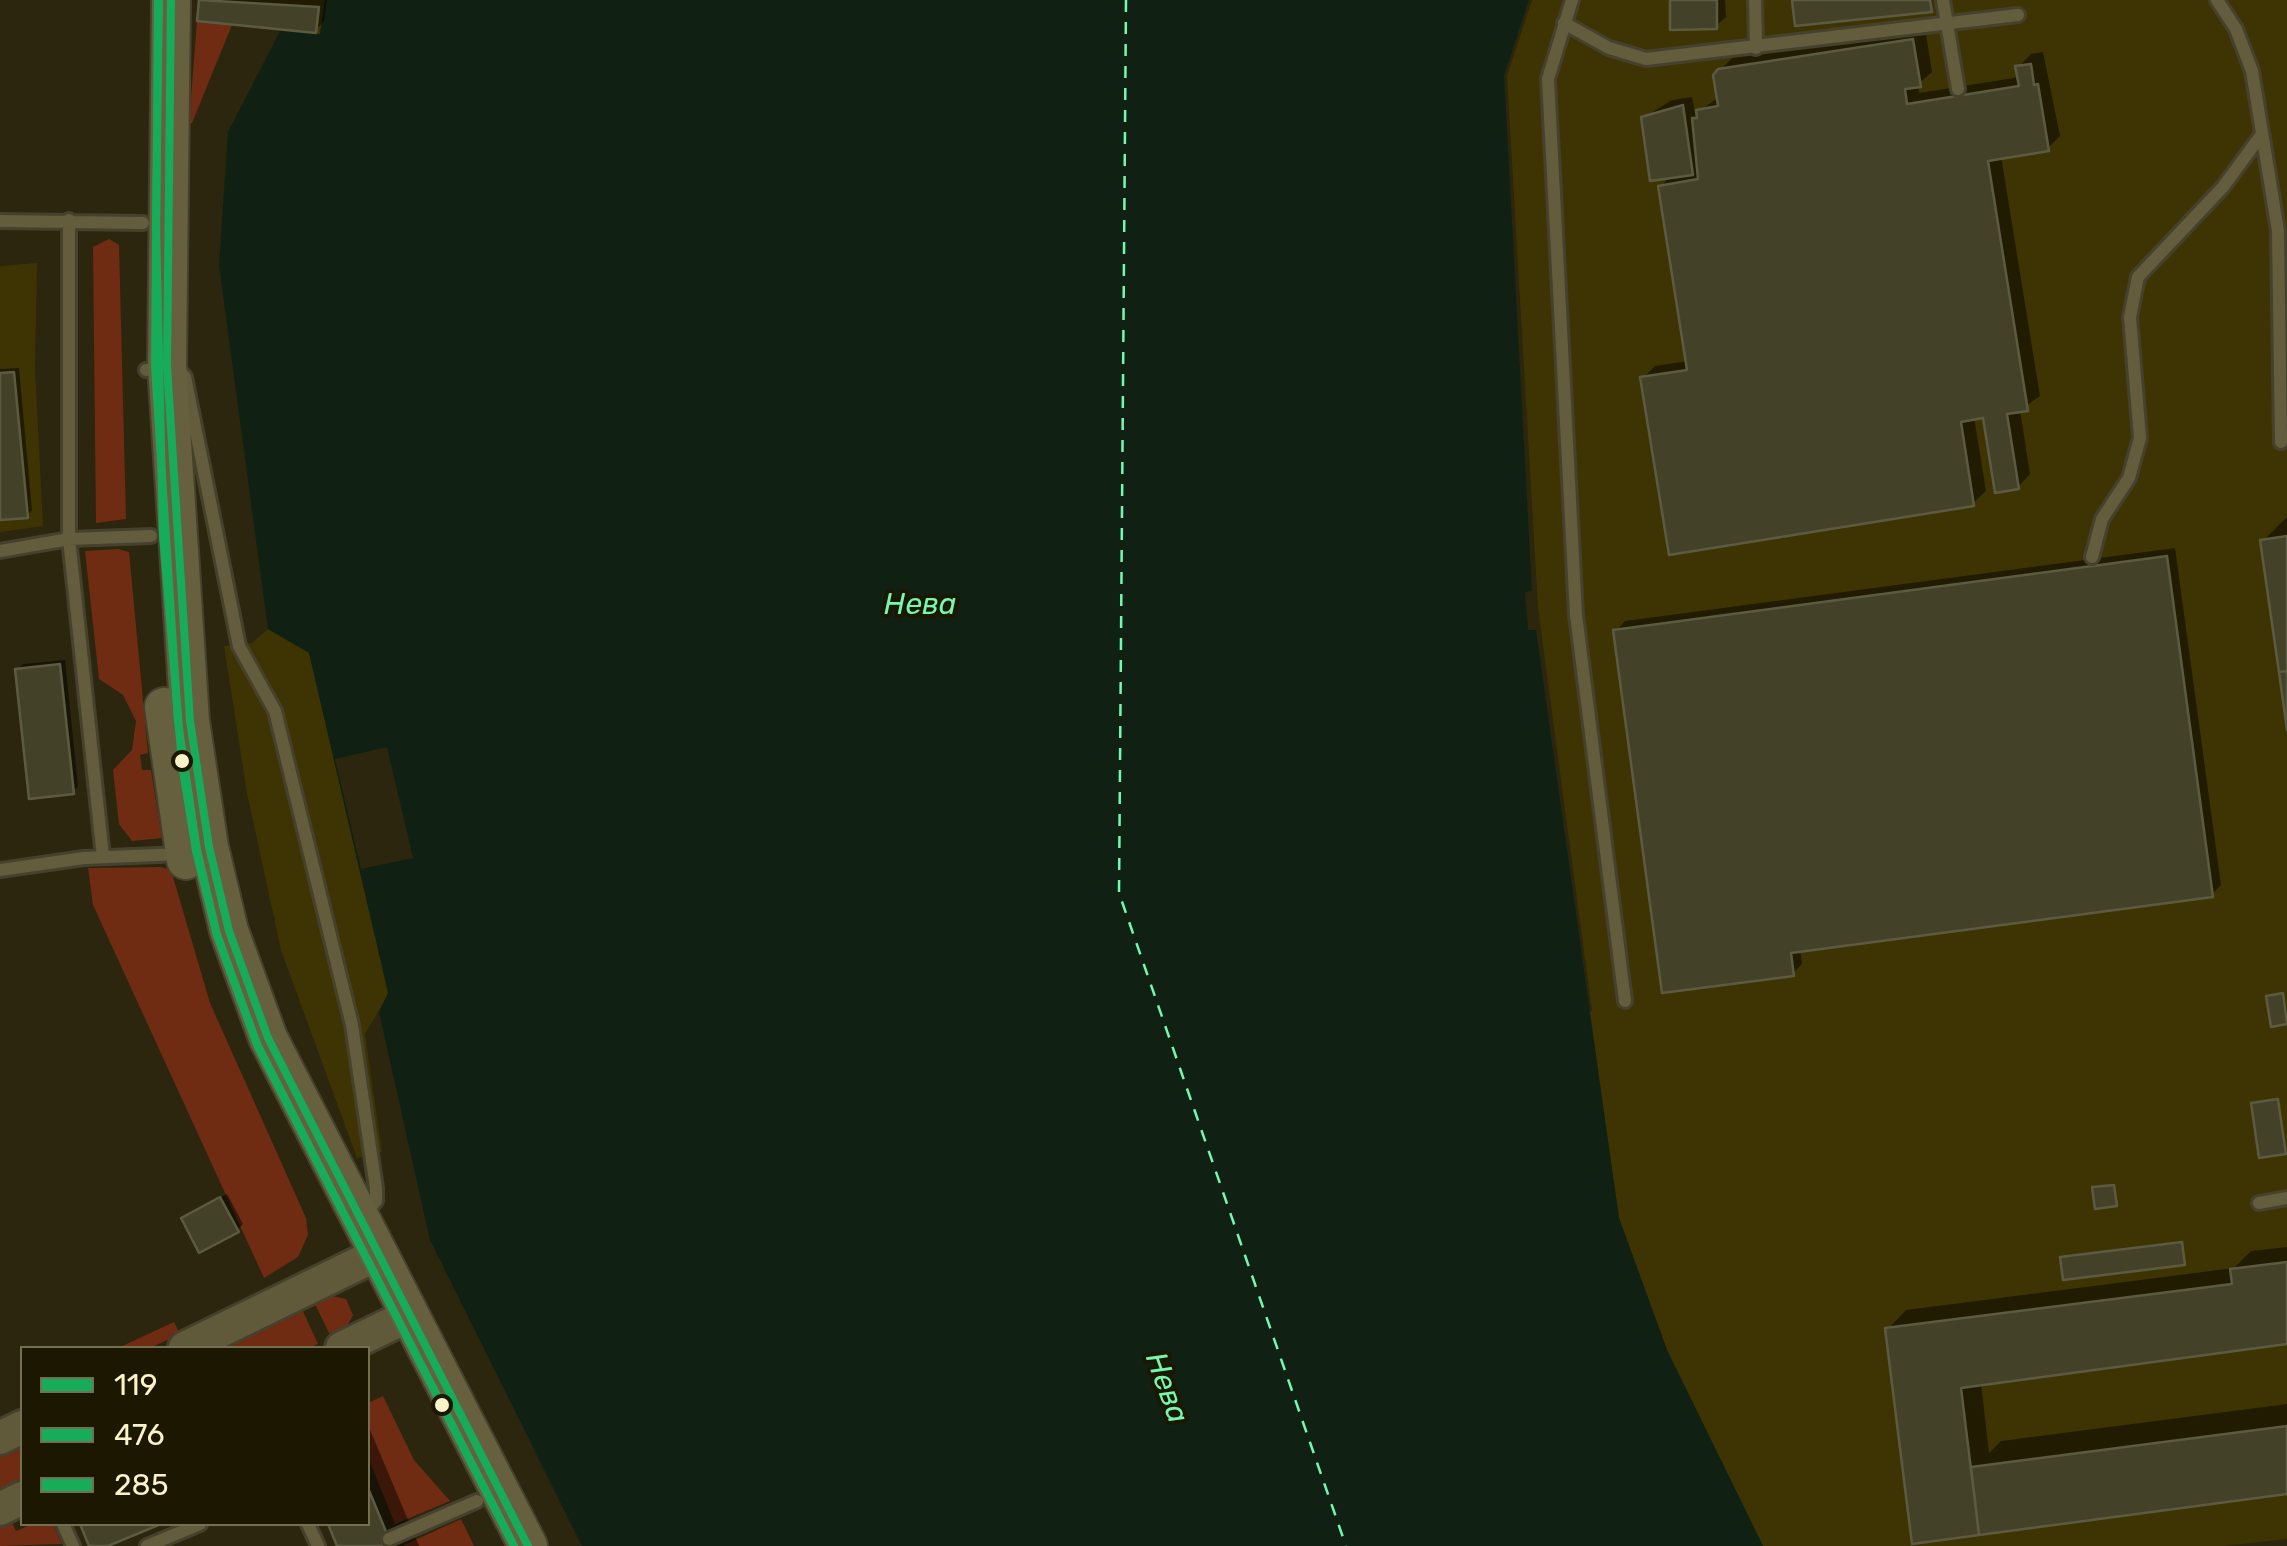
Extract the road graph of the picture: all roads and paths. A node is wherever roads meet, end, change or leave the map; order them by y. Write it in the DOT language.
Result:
graph roads {
  1 [pos="147,0"];
  2 [pos="171,0"];
  3 [pos="1572,0"];
  4 [pos="1755,0"];
  5 [pos="1944,0"];
  6 [pos="2216,0"];
  7 [pos="2018,15"];
  8 [pos="1564,23"];
  9 [pos="1947,24"];
  10 [pos="1756,48"];
  11 [pos="1958,89"];
  12 [pos="2262,134"];
  13 [pos="69,220"];
  14 [pos="0,221"];
  15 [pos="143,223"];
  16 [pos="156,368"];
  17 [pos="2281,442"];
  18 [pos="151,536"];
  19 [pos="70,539"];
  20 [pos="0,550"];
  21 [pos="2092,557"];
  22 [pos="184,854"];
  23 [pos="102,858"];
  24 [pos="0,870"];
  25 [pos="1625,1001"];
  26 [pos="2287,1198"];
  27 [pos="2259,1203"];
  28 [pos="359,1217"];
  29 [pos="367,1260"];
  30 [pos="399,1321"];
  31 [pos="188,1346"];
  32 [pos="346,1346"];
  33 [pos="476,1502"];
  34 [pos="195,1526"];
  35 [pos="389,1538"];
  36 [pos="147,1546"];
  37 [pos="500,1546"];
  38 [pos="528,1546"];
  1 -- 15 [label="main road"];
  2 -- 16 [label="main road"];
  3 -- 8 [label="lane"];
  4 -- 10 [label="lane"];
  5 -- 9 [label="lane"];
  6 -- 12 [label="lane"];
  7 -- 9 [label="lane"];
  8 -- 10 [label="lane"];
  8 -- 25 [label="lane"];
  9 -- 10 [label="lane"];
  9 -- 11 [label="lane"];
  12 -- 17 [label="lane"];
  12 -- 21 [label="lane"];
  13 -- 14 [label="lane"];
  13 -- 15 [label="lane"];
  13 -- 19 [label="lane"];
  15 -- 16 [label="main road"];
  16 -- 18 [label="main road"];
  16 -- 28 [label="main road"];
  16 -- 28 [label="lane"];
  18 -- 19 [label="lane"];
  18 -- 22 [label="main road"];
  19 -- 20 [label="lane"];
  19 -- 23 [label="lane"];
  22 -- 23 [label="lane"];
  22 -- 29 [label="main road"];
  23 -- 24 [label="lane"];
  26 -- 27 [label="lane"];
  28 -- 29 [label="main road"];
  29 -- 30 [label="main road"];
  29 -- 31 [label="main road"];
  30 -- 32 [label="main road"];
  30 -- 33 [label="main road"];
  30 -- 38 [label="main road"];
  33 -- 35 [label="lane"];
  33 -- 37 [label="main road"];
  34 -- 36 [label="lane"];
}
